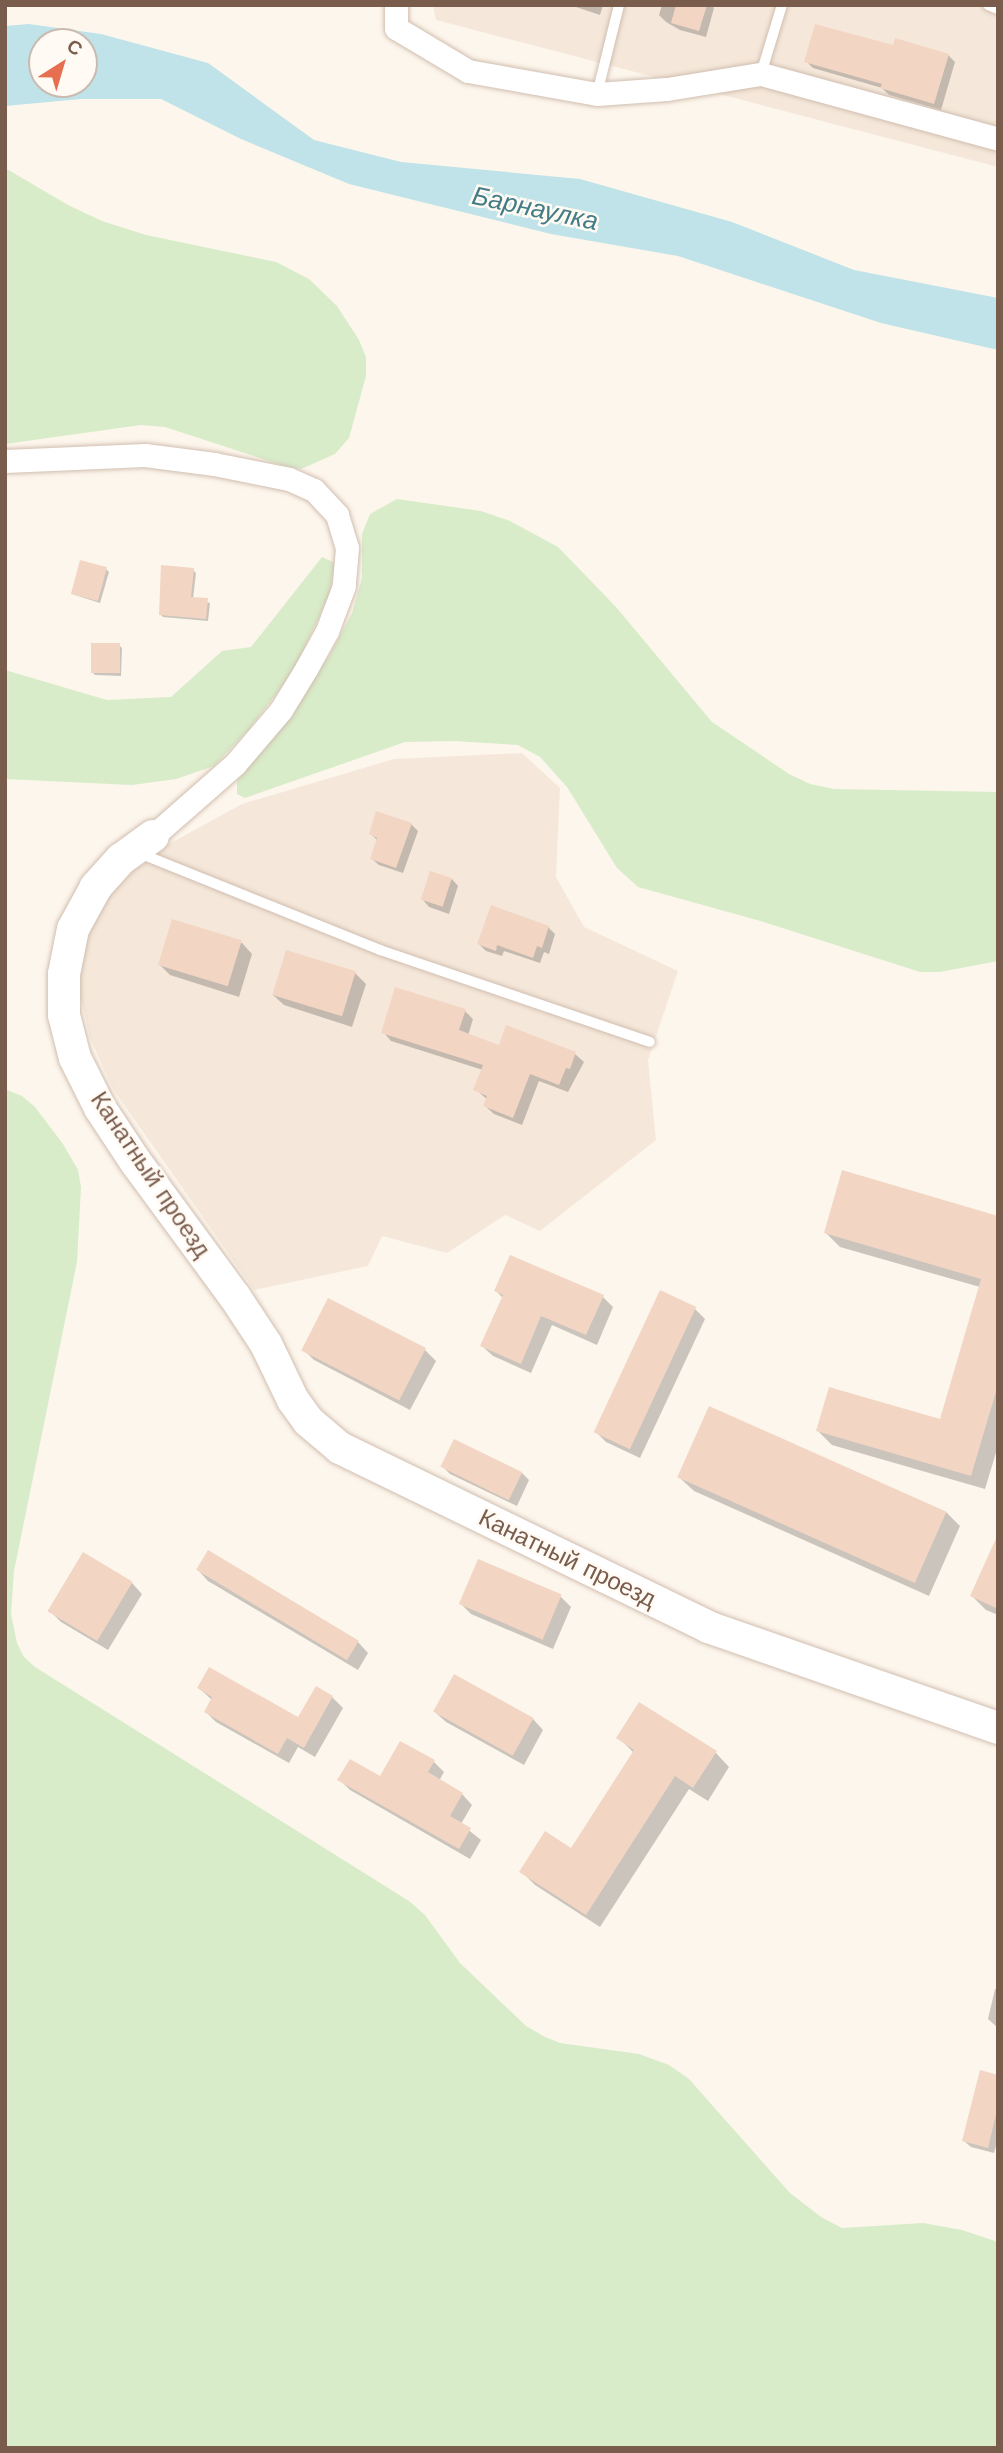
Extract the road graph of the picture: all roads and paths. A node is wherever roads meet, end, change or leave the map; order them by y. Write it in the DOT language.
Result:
graph roads {
  1 [pos="396,5"];
  2 [pos="620,5"];
  3 [pos="782,5"];
  4 [pos="988,5"];
  5 [pos="998,9"];
  6 [pos="761,74"];
  7 [pos="597,94"];
  8 [pos="998,139"];
  9 [pos="5,461"];
  10 [pos="143,843"];
  11 [pos="650,1042"];
  12 [pos="998,1728"];
  1 -- 7 [label="street"];
  2 -- 7 [label="lane"];
  3 -- 6 [label="lane"];
  4 -- 5 [label="lane"];
  6 -- 7 [label="street"];
  6 -- 8 [label="street"];
  9 -- 10 [label="street, Канатный проезд"];
  10 -- 11 [label="lane"];
  10 -- 12 [label="street, Канатный проезд"];
}
